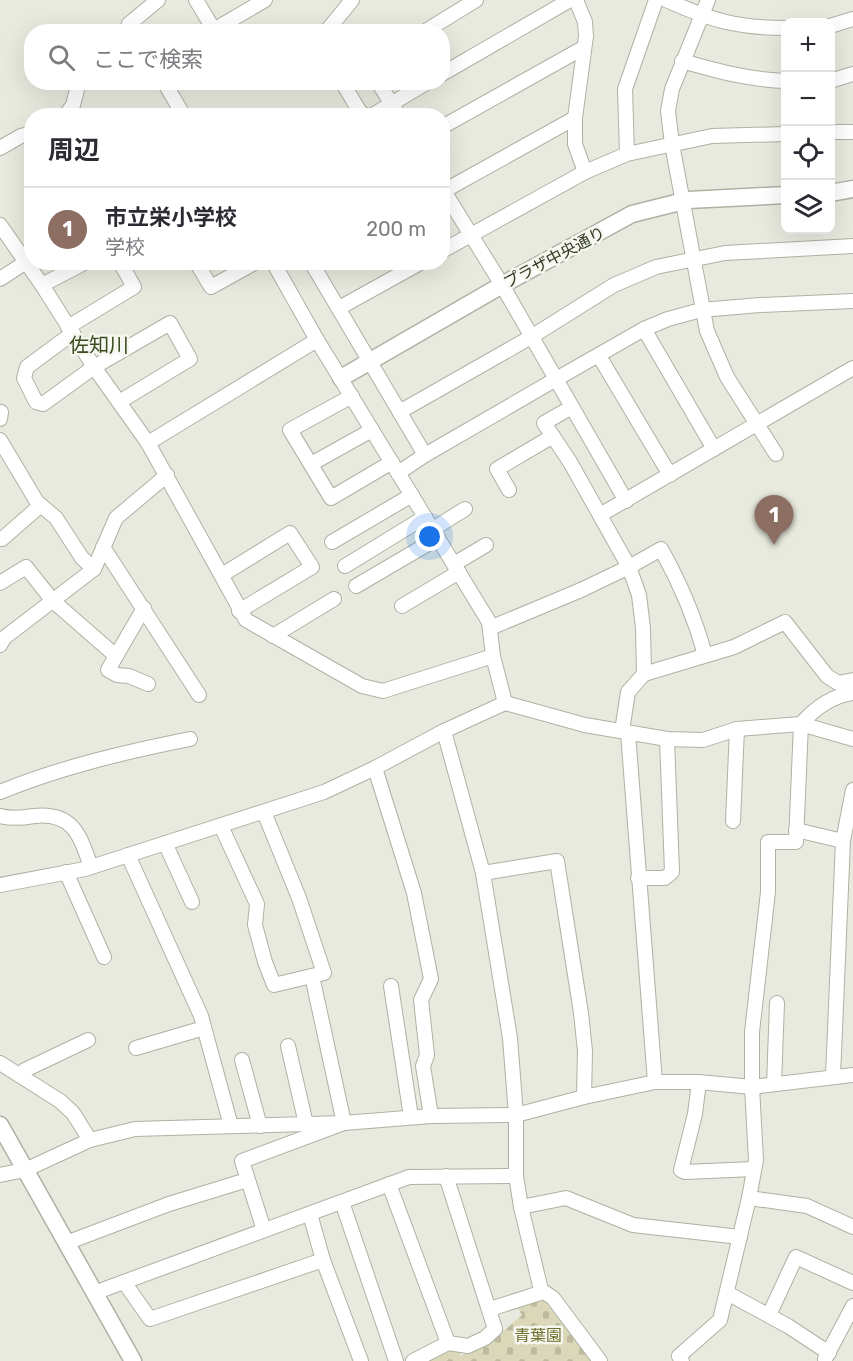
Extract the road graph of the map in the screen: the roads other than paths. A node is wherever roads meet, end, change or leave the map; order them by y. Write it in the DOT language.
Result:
graph roads {
  1 [pos="158,0"];
  2 [pos="196,0"];
  3 [pos="265,0"];
  4 [pos="352,0"];
  5 [pos="476,0"];
  6 [pos="570,0"];
  7 [pos="576,0"];
  8 [pos="656,0"];
  9 [pos="666,0"];
  10 [pos="708,0"];
  11 [pos="702,16"];
  12 [pos="853,19"];
  13 [pos="132,24"];
  14 [pos="210,24"];
  15 [pos="232,24"];
  16 [pos="332,24"];
  17 [pos="437,24"];
  18 [pos="835,25"];
  19 [pos="781,28"];
  20 [pos="583,48"];
  21 [pos="682,61"];
  22 [pos="450,69"];
  23 [pos="853,74"];
  24 [pos="835,80"];
  25 [pos="781,81"];
  26 [pos="77,90"];
  27 [pos="169,90"];
  28 [pos="347,90"];
  29 [pos="383,90"];
  30 [pos="419,90"];
  31 [pos="71,108"];
  32 [pos="179,108"];
  33 [pos="358,108"];
  34 [pos="394,108"];
  35 [pos="397,108"];
  36 [pos="575,118"];
  37 [pos="450,123"];
  38 [pos="835,132"];
  39 [pos="853,132"];
  40 [pos="781,134"];
  41 [pos="24,135"];
  42 [pos="672,144"];
  43 [pos="0,148"];
  44 [pos="627,154"];
  45 [pos="585,172"];
  46 [pos="450,187"];
  47 [pos="853,189"];
  48 [pos="835,192"];
  49 [pos="781,195"];
  50 [pos="684,201"];
  51 [pos="450,203"];
  52 [pos="0,225"];
  53 [pos="470,236"];
  54 [pos="853,246"];
  55 [pos="450,247"];
  56 [pos="24,259"];
  57 [pos="693,260"];
  58 [pos="24,263"];
  59 [pos="32,270"];
  60 [pos="71,270"];
  61 [pos="124,270"];
  62 [pos="201,270"];
  63 [pos="242,270"];
  64 [pos="278,270"];
  65 [pos="316,270"];
  66 [pos="408,270"];
  67 [pos="0,279"];
  68 [pos="42,285"];
  69 [pos="502,285"];
  70 [pos="853,300"];
  71 [pos="339,308"];
  72 [pos="701,310"];
  73 [pos="644,329"];
  74 [pos="70,330"];
  75 [pos="532,337"];
  76 [pos="317,340"];
  77 [pos="599,356"];
  78 [pos="369,361"];
  79 [pos="94,367"];
  80 [pos="853,368"];
  81 [pos="341,378"];
  82 [pos="555,380"];
  83 [pos="352,396"];
  84 [pos="119,402"];
  85 [pos="572,407"];
  86 [pos="400,411"];
  87 [pos="758,424"];
  88 [pos="372,430"];
  89 [pos="553,436"];
  90 [pos="0,440"];
  91 [pos="148,443"];
  92 [pos="714,449"];
  93 [pos="776,454"];
  94 [pos="425,455"];
  95 [pos="311,464"];
  96 [pos="395,468"];
  97 [pos="167,475"];
  98 [pos="670,475"];
  99 [pos="509,490"];
  100 [pos="412,495"];
  101 [pos="626,501"];
  102 [pos="41,505"];
  103 [pos="465,509"];
  104 [pos="600,515"];
  105 [pos="432,528"];
  106 [pos="2,538"];
  107 [pos="332,542"];
  108 [pos="486,545"];
  109 [pos="103,546"];
  110 [pos="345,566"];
  111 [pos="629,567"];
  112 [pos="456,568"];
  113 [pos="94,569"];
  114 [pos="222,575"];
  115 [pos="0,583"];
  116 [pos="356,586"];
  117 [pos="334,599"];
  118 [pos="53,601"];
  119 [pos="402,606"];
  120 [pos="144,608"];
  121 [pos="239,611"];
  122 [pos="490,628"];
  123 [pos="3,636"];
  124 [pos="273,636"];
  125 [pos="705,655"];
  126 [pos="116,656"];
  127 [pos="493,656"];
  128 [pos="644,674"];
  129 [pos="853,680"];
  130 [pos="148,684"];
  131 [pos="853,693"];
  132 [pos="199,695"];
  133 [pos="506,704"];
  134 [pos="801,724"];
  135 [pos="737,729"];
  136 [pos="444,730"];
  137 [pos="625,732"];
  138 [pos="190,739"];
  139 [pos="667,739"];
  140 [pos="853,739"];
  141 [pos="375,768"];
  142 [pos="853,790"];
  143 [pos="0,792"];
  144 [pos="264,812"];
  145 [pos="0,816"];
  146 [pos="734,821"];
  147 [pos="221,826"];
  148 [pos="796,830"];
  149 [pos="843,841"];
  150 [pos="165,843"];
  151 [pos="128,855"];
  152 [pos="91,867"];
  153 [pos="66,872"];
  154 [pos="483,873"];
  155 [pos="638,878"];
  156 [pos="848,882"];
  157 [pos="0,885"];
  158 [pos="192,902"];
  159 [pos="104,957"];
  160 [pos="312,976"];
  161 [pos="391,986"];
  162 [pos="777,1003"];
  163 [pos="204,1028"];
  164 [pos="88,1040"];
  165 [pos="288,1046"];
  166 [pos="136,1048"];
  167 [pos="242,1060"];
  168 [pos="0,1063"];
  169 [pos="21,1075"];
  170 [pos="853,1075"];
  171 [pos="833,1076"];
  172 [pos="655,1082"];
  173 [pos="699,1082"];
  174 [pos="774,1084"];
  175 [pos="752,1087"];
  176 [pos="584,1097"];
  177 [pos="516,1115"];
  178 [pos="431,1116"];
  179 [pos="411,1117"];
  180 [pos="344,1123"];
  181 [pos="306,1124"];
  182 [pos="0,1125"];
  183 [pos="231,1126"];
  184 [pos="260,1126"];
  185 [pos="90,1140"];
  186 [pos="754,1169"];
  187 [pos="25,1170"];
  188 [pos="0,1175"];
  189 [pos="446,1176"];
  190 [pos="516,1176"];
  191 [pos="247,1180"];
  192 [pos="389,1184"];
  193 [pos="749,1198"];
  194 [pos="342,1202"];
  195 [pos="521,1207"];
  196 [pos="310,1214"];
  197 [pos="853,1227"];
  198 [pos="264,1230"];
  199 [pos="740,1238"];
  200 [pos="66,1244"];
  201 [pos="322,1260"];
  202 [pos="124,1282"];
  203 [pos="853,1283"];
  204 [pos="543,1292"];
  205 [pos="94,1293"];
  206 [pos="727,1293"];
  207 [pos="490,1309"];
  208 [pos="852,1309"];
  209 [pos="769,1315"];
  210 [pos="448,1343"];
  211 [pos="826,1357"];
  212 [pos="677,1359"];
  213 [pos="133,1361"];
  214 [pos="361,1361"];
  215 [pos="396,1361"];
  216 [pos="412,1361"];
  217 [pos="600,1361"];
  1 -- 13 [label="street"];
  2 -- 14 [label="street"];
  3 -- 15 [label="street"];
  4 -- 16 [label="street"];
  5 -- 17 [label="street"];
  6 -- 22 [label="street"];
  7 -- 20 [label="street"];
  8 -- 44 [label="street"];
  9 -- 11 [label="street"];
  10 -- 11 [label="street"];
  11 -- 19 [label="street"];
  11 -- 21 [label="street"];
  12 -- 18 [label="street"];
  20 -- 36 [label="street"];
  20 -- 37 [label="street"];
  21 -- 25 [label="street"];
  21 -- 42 [label="street"];
  23 -- 24 [label="street"];
  26 -- 31 [label="street"];
  27 -- 32 [label="street"];
  28 -- 33 [label="street"];
  29 -- 34 [label="street"];
  30 -- 35 [label="street"];
  36 -- 45 [label="street"];
  36 -- 46 [label="street"];
  38 -- 39 [label="street"];
  40 -- 42 [label="street"];
  41 -- 43 [label="street"];
  42 -- 44 [label="street"];
  42 -- 50 [label="street"];
  44 -- 45 [label="street"];
  45 -- 53 [label="street"];
  47 -- 48 [label="street"];
  49 -- 50 [label="street, プラザ中央通り"];
  50 -- 57 [label="street"];
  50 -- 69 [label="street, プラザ中央通り"];
  51 -- 53 [label="street"];
  52 -- 56 [label="street"];
  53 -- 55 [label="street"];
  53 -- 69 [label="street"];
  54 -- 57 [label="street"];
  57 -- 72 [label="street"];
  57 -- 75 [label="street"];
  58 -- 67 [label="street"];
  59 -- 68 [label="street"];
  60 -- 68 [label="street"];
  61 -- 74 [label="street"];
  62 -- 63 [label="street"];
  64 -- 76 [label="street"];
  65 -- 71 [label="street"];
  66 -- 71 [label="street"];
  68 -- 74 [label="street"];
  69 -- 75 [label="street"];
  69 -- 78 [label="street, プラザ中央通り"];
  70 -- 72 [label="street"];
  71 -- 78 [label="street"];
  72 -- 73 [label="street"];
  72 -- 87 [label="street"];
  73 -- 77 [label="street"];
  73 -- 92 [label="street"];
  74 -- 79 [label="street"];
  74 -- 79 [label="street"];
  75 -- 82 [label="street"];
  75 -- 86 [label="street"];
  76 -- 81 [label="street"];
  76 -- 91 [label="street"];
  77 -- 82 [label="street"];
  77 -- 98 [label="street"];
  78 -- 81 [label="street, プラザ中央通り"];
  78 -- 86 [label="street"];
  79 -- 84 [label="street"];
  79 -- 84 [label="street"];
  80 -- 87 [label="street"];
  81 -- 83 [label="street"];
  82 -- 85 [label="street"];
  82 -- 94 [label="street"];
  83 -- 88 [label="street"];
  83 -- 95 [label="street"];
  84 -- 91 [label="street"];
  85 -- 89 [label="street"];
  85 -- 101 [label="street"];
  86 -- 94 [label="street"];
  87 -- 92 [label="street"];
  87 -- 93 [label="street"];
  88 -- 95 [label="street"];
  88 -- 96 [label="street"];
  89 -- 99 [label="street"];
  89 -- 104 [label="street"];
  90 -- 102 [label="street"];
  91 -- 97 [label="street"];
  92 -- 98 [label="street"];
  94 -- 96 [label="street"];
  95 -- 96 [label="street"];
  96 -- 100 [label="street"];
  97 -- 109 [label="street"];
  97 -- 114 [label="street"];
  98 -- 101 [label="street"];
  100 -- 105 [label="street"];
  100 -- 107 [label="street"];
  101 -- 104 [label="street"];
  102 -- 106 [label="street"];
  102 -- 113 [label="street"];
  103 -- 105 [label="street"];
  104 -- 111 [label="street"];
  105 -- 110 [label="street"];
  105 -- 112 [label="street"];
  105 -- 116 [label="street"];
  108 -- 112 [label="street"];
  109 -- 113 [label="street"];
  109 -- 120 [label="street"];
  111 -- 122 [label="street"];
  111 -- 125 [label="street"];
  111 -- 128 [label="street"];
  112 -- 119 [label="street"];
  112 -- 122 [label="street"];
  113 -- 118 [label="street"];
  114 -- 121 [label="street"];
  114 -- 121 [label="street"];
  115 -- 118 [label="street"];
  117 -- 124 [label="street"];
  118 -- 123 [label="street"];
  118 -- 126 [label="street"];
  120 -- 126 [label="street"];
  120 -- 132 [label="street"];
  121 -- 124 [label="street"];
  122 -- 127 [label="street"];
  124 -- 127 [label="street"];
  125 -- 128 [label="street"];
  125 -- 129 [label="street"];
  126 -- 130 [label="street"];
  127 -- 133 [label="street"];
  128 -- 137 [label="street"];
  131 -- 134 [label="street"];
  133 -- 136 [label="street"];
  133 -- 137 [label="street"];
  134 -- 135 [label="street"];
  134 -- 140 [label="street"];
  134 -- 148 [label="street"];
  135 -- 139 [label="street"];
  135 -- 146 [label="street"];
  136 -- 141 [label="street"];
  136 -- 154 [label="street"];
  137 -- 139 [label="street"];
  137 -- 155 [label="street"];
  138 -- 143 [label="street"];
  139 -- 155 [label="street"];
  141 -- 144 [label="street"];
  141 -- 178 [label="street"];
  142 -- 149 [label="street"];
  144 -- 147 [label="street"];
  144 -- 160 [label="street"];
  145 -- 152 [label="street"];
  147 -- 150 [label="street"];
  147 -- 160 [label="street"];
  148 -- 149 [label="street"];
  148 -- 175 [label="street"];
  149 -- 156 [label="street"];
  150 -- 151 [label="street"];
  150 -- 158 [label="street"];
  151 -- 152 [label="street"];
  151 -- 163 [label="street"];
  152 -- 153 [label="street"];
  153 -- 157 [label="street"];
  153 -- 159 [label="street"];
  154 -- 176 [label="street"];
  154 -- 177 [label="street"];
  155 -- 172 [label="street"];
  156 -- 171 [label="street"];
  160 -- 180 [label="street"];
  161 -- 179 [label="street"];
  162 -- 174 [label="street"];
  163 -- 166 [label="street"];
  163 -- 183 [label="street"];
  164 -- 169 [label="street"];
  165 -- 181 [label="street"];
  167 -- 184 [label="street"];
  168 -- 169 [label="street"];
  169 -- 185 [label="street"];
  170 -- 171 [label="street"];
  171 -- 174 [label="street"];
  172 -- 173 [label="street"];
  172 -- 176 [label="street"];
  173 -- 175 [label="street"];
  173 -- 186 [label="street"];
  174 -- 175 [label="street"];
  175 -- 186 [label="street"];
  176 -- 177 [label="street"];
  177 -- 178 [label="street"];
  177 -- 190 [label="street"];
  178 -- 179 [label="street"];
  179 -- 180 [label="street"];
  180 -- 181 [label="street"];
  180 -- 191 [label="street"];
  181 -- 184 [label="street"];
  182 -- 187 [label="street"];
  183 -- 184 [label="street"];
  183 -- 185 [label="street"];
  185 -- 187 [label="street"];
  186 -- 193 [label="street"];
  187 -- 188 [label="street"];
  187 -- 200 [label="street"];
  189 -- 190 [label="street"];
  189 -- 192 [label="street"];
  189 -- 207 [label="street"];
  190 -- 195 [label="street"];
  191 -- 198 [label="street"];
  191 -- 200 [label="street"];
  192 -- 194 [label="street"];
  192 -- 210 [label="street"];
  193 -- 197 [label="street"];
  193 -- 199 [label="street"];
  194 -- 196 [label="street"];
  194 -- 215 [label="street"];
  195 -- 199 [label="street"];
  195 -- 204 [label="street"];
  196 -- 198 [label="street"];
  196 -- 201 [label="street"];
  198 -- 202 [label="street"];
  199 -- 206 [label="street"];
  200 -- 205 [label="street"];
  201 -- 202 [label="street"];
  201 -- 214 [label="street"];
  202 -- 205 [label="street"];
  203 -- 209 [label="street"];
  204 -- 207 [label="street"];
  204 -- 217 [label="street"];
  205 -- 213 [label="street"];
  206 -- 209 [label="street"];
  206 -- 212 [label="street"];
  207 -- 210 [label="street"];
  208 -- 211 [label="street"];
  209 -- 211 [label="street"];
  210 -- 216 [label="street"];
}
